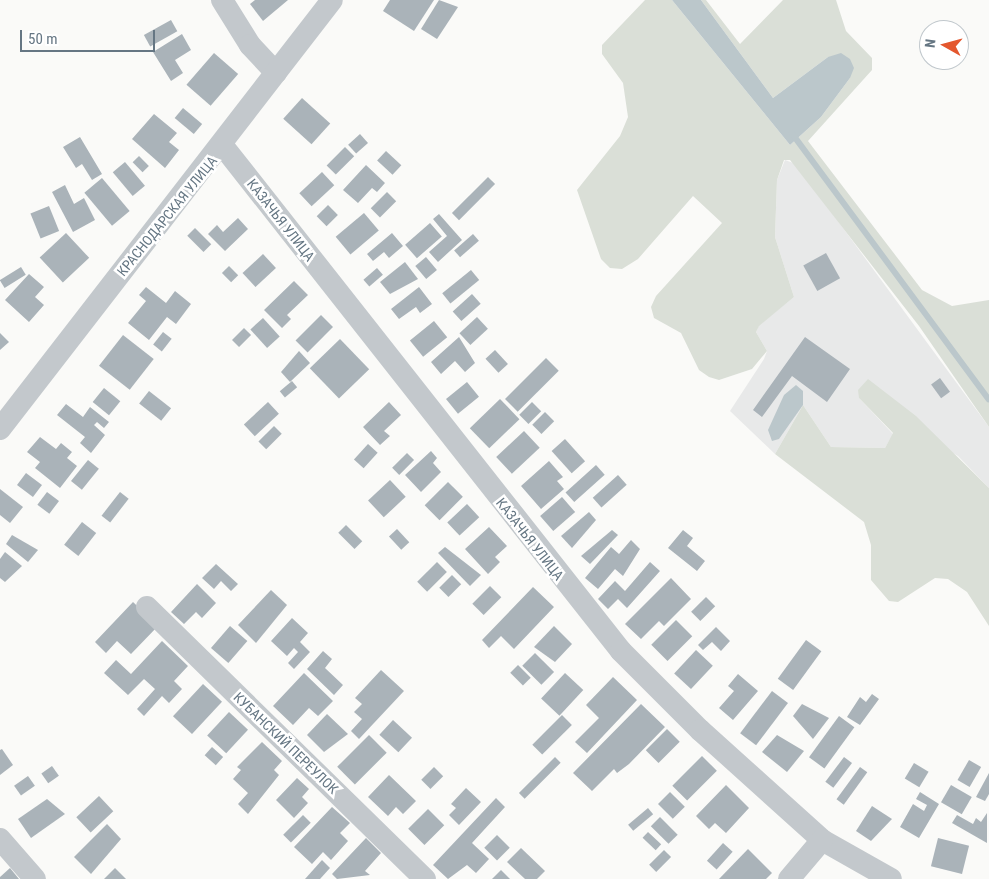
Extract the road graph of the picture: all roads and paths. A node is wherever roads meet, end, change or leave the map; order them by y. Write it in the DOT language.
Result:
graph roads {
  1 [pos="222,0"];
  2 [pos="332,0"];
  3 [pos="276,72"];
  4 [pos="223,146"];
  5 [pos="0,430"];
  6 [pos="147,607"];
  7 [pos="822,840"];
  8 [pos="1,843"];
  9 [pos="35,879"];
  10 [pos="425,879"];
  11 [pos="789,879"];
  12 [pos="890,879"];
  1 -- 3 [label="street"];
  2 -- 3 [label="street, КРАСНОДАРСКАЯ УЛИЦА"];
  3 -- 4 [label="street, КРАСНОДАРСКАЯ УЛИЦА"];
  4 -- 5 [label="street, КРАСНОДАРСКАЯ УЛИЦА"];
  4 -- 7 [label="street, КАЗАЧЬЯ УЛИЦА"];
  6 -- 10 [label="street, КУБАНСКИЙ ПЕРЕУЛОК"];
  7 -- 11 [label="street"];
  7 -- 12 [label="street, КАЗАЧЬЯ УЛИЦА"];
  8 -- 9 [label="street"];
}
